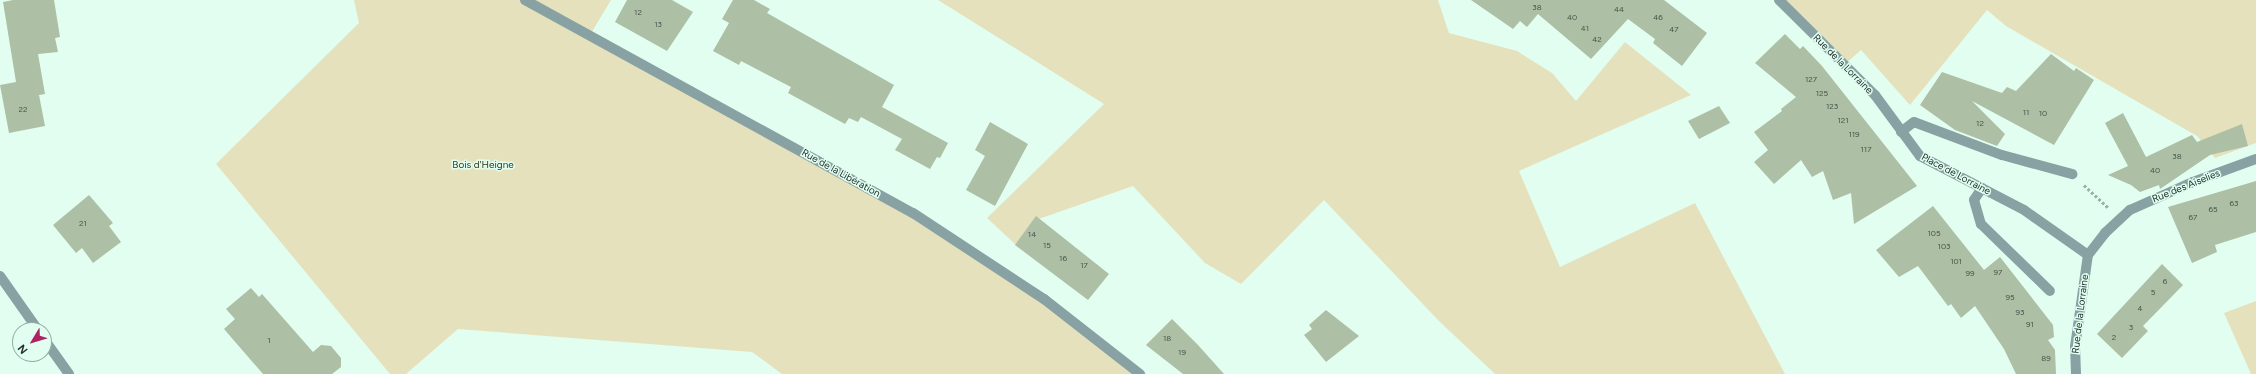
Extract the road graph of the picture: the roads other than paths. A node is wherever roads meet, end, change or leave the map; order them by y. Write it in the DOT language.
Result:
graph roads {
  1 [pos="525,0"];
  2 [pos="1779,0"];
  3 [pos="1902,132"];
  4 [pos="2256,159"];
  5 [pos="2072,174"];
  6 [pos="1982,188"];
  7 [pos="2088,255"];
  8 [pos="0,276"];
  9 [pos="2050,291"];
  10 [pos="32,322"];
  11 [pos="52,350"];
  12 [pos="69,374"];
  13 [pos="1140,374"];
  14 [pos="2076,374"];
  1 -- 13 [label="street, Rue de la Libération"];
  2 -- 3 [label="street, Rue de la Lorraine"];
  3 -- 5 [label="street"];
  3 -- 6 [label="street, Place de Lorraine"];
  4 -- 7 [label="street, Rue des Aiselies"];
  6 -- 7 [label="street, Place de Lorraine"];
  6 -- 9 [label="street"];
  7 -- 14 [label="street, Rue de la Lorraine"];
  8 -- 10 [label="street"];
  11 -- 12 [label="street"];
}
